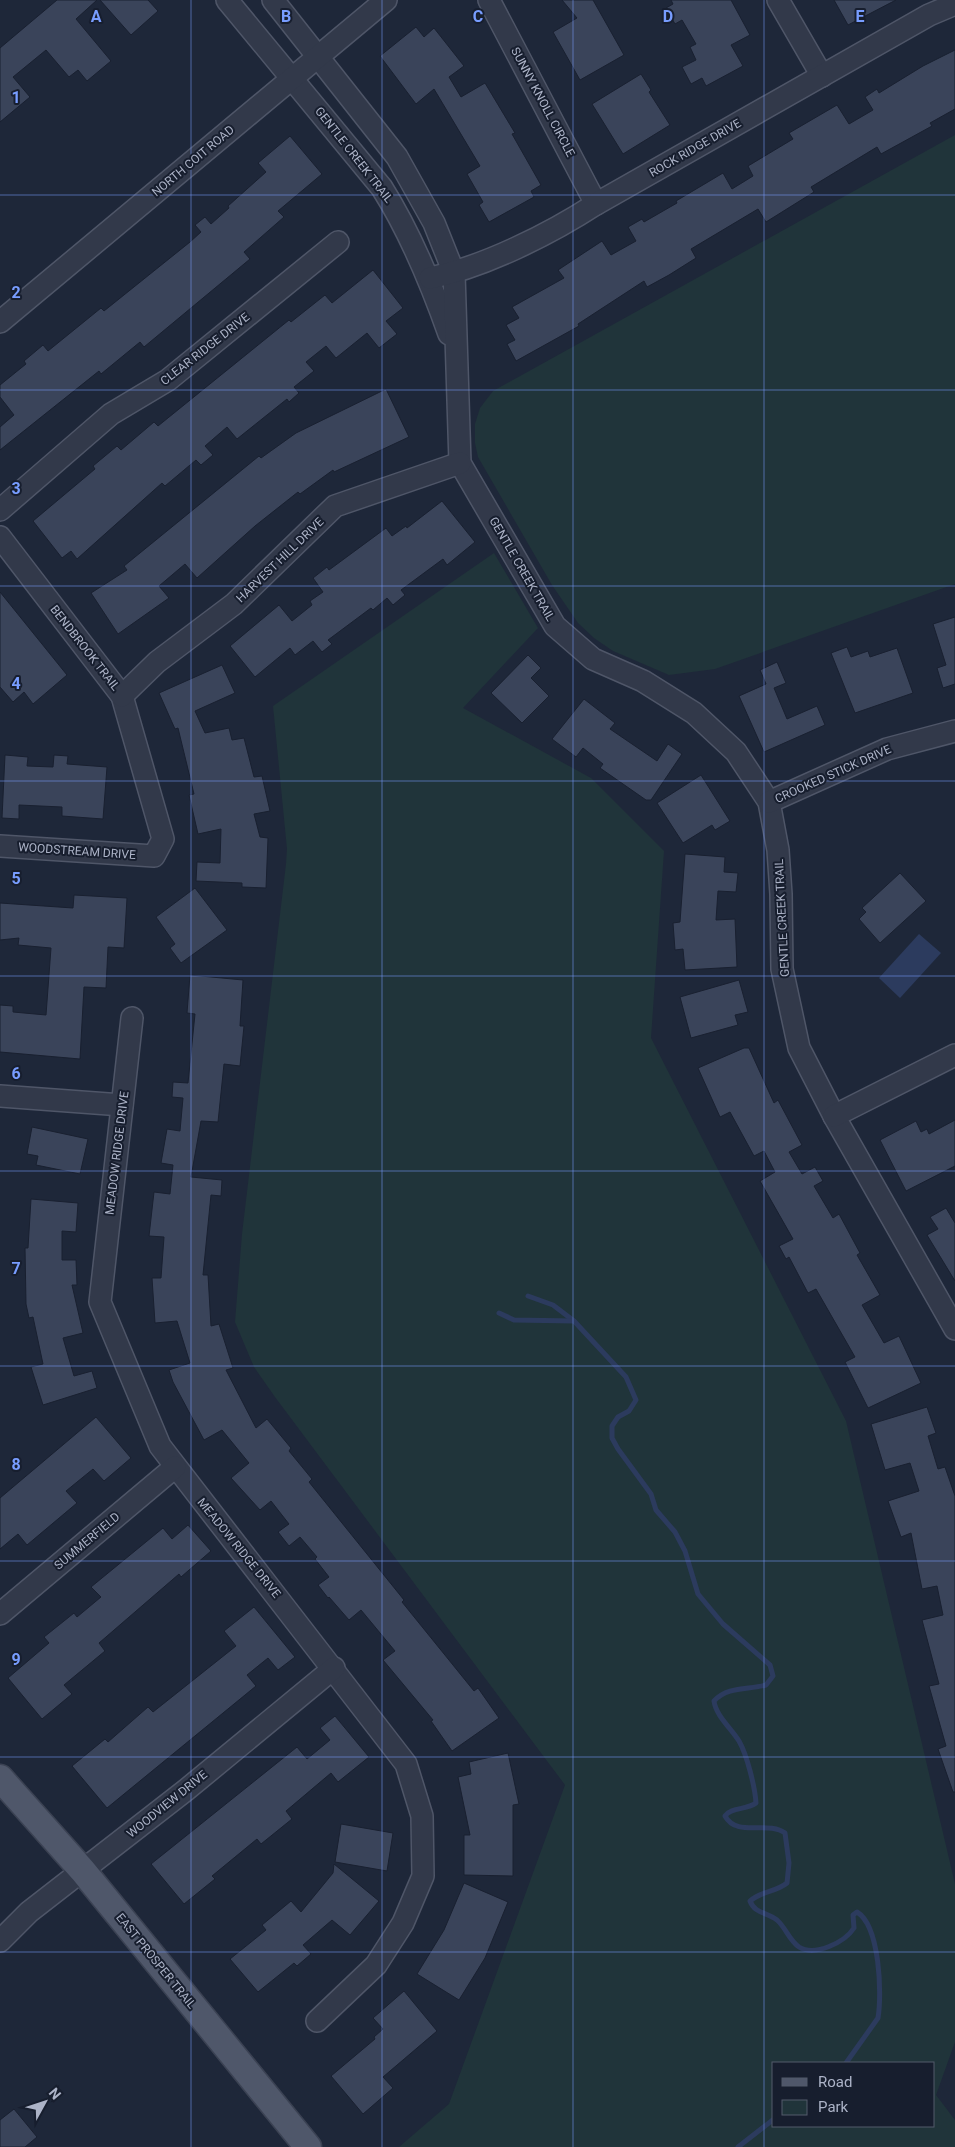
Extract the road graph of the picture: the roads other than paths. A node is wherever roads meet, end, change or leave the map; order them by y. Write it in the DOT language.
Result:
graph roads {
  1 [pos="227,0"];
  2 [pos="273,0"];
  3 [pos="386,0"];
  4 [pos="489,0"];
  5 [pos="778,0"];
  6 [pos="955,4"];
  7 [pos="319,56"];
  8 [pos="822,76"];
  9 [pos="292,78"];
  10 [pos="596,204"];
  11 [pos="338,242"];
  12 [pos="454,273"];
  13 [pos="430,278"];
  14 [pos="0,322"];
  15 [pos="458,358"];
  16 [pos="460,463"];
  17 [pos="0,510"];
  18 [pos="0,537"];
  19 [pos="122,696"];
  20 [pos="955,731"];
  21 [pos="769,802"];
  22 [pos="0,846"];
  23 [pos="154,856"];
  24 [pos="132,1018"];
  25 [pos="955,1055"];
  26 [pos="0,1096"];
  27 [pos="122,1105"];
  28 [pos="834,1116"];
  29 [pos="955,1328"];
  30 [pos="175,1467"];
  31 [pos="0,1614"];
  32 [pos="334,1668"];
  33 [pos="0,1778"];
  34 [pos="83,1871"];
  35 [pos="0,1940"];
  36 [pos="317,2021"];
  37 [pos="308,2147"];
  1 -- 9 [label="street, GENTLE CREEK TRAIL"];
  2 -- 7 [label="street, GENTLE CREEK TRAIL"];
  3 -- 7 [label="street, NORTH COIT ROAD"];
  4 -- 10 [label="street, SUNNY KNOLL CIRCLE"];
  5 -- 8 [label="street"];
  6 -- 8 [label="street, ROCK RIDGE DRIVE"];
  7 -- 9 [label="street, NORTH COIT ROAD"];
  7 -- 12 [label="street, GENTLE CREEK TRAIL"];
  8 -- 10 [label="street, ROCK RIDGE DRIVE"];
  9 -- 13 [label="street, GENTLE CREEK TRAIL"];
  9 -- 14 [label="street, NORTH COIT ROAD"];
  10 -- 12 [label="street, ROCK RIDGE DRIVE"];
  11 -- 17 [label="street, CLEAR RIDGE DRIVE"];
  12 -- 13 [label="street, ROCK RIDGE DRIVE"];
  12 -- 15 [label="street, GENTLE CREEK TRAIL"];
  13 -- 15 [label="street, GENTLE CREEK TRAIL"];
  15 -- 16 [label="street, GENTLE CREEK TRAIL"];
  16 -- 19 [label="street, HARVEST HILL DRIVE"];
  16 -- 21 [label="street, GENTLE CREEK TRAIL"];
  18 -- 19 [label="street, BENDBROOK TRAIL"];
  19 -- 23 [label="street, BENDBROOK TRAIL"];
  20 -- 21 [label="street, CROOKED STICK DRIVE"];
  21 -- 28 [label="street, GENTLE CREEK TRAIL"];
  22 -- 23 [label="street, WOODSTREAM DRIVE"];
  24 -- 27 [label="street, MEADOW RIDGE DRIVE"];
  25 -- 28 [label="street"];
  26 -- 27 [label="street"];
  27 -- 30 [label="street, MEADOW RIDGE DRIVE"];
  28 -- 29 [label="street, GENTLE CREEK TRAIL"];
  30 -- 31 [label="street, SUMMERFIELD"];
  30 -- 32 [label="street, MEADOW RIDGE DRIVE"];
  32 -- 34 [label="street, WOODVIEW DRIVE"];
  32 -- 36 [label="street, MEADOW RIDGE DRIVE"];
  33 -- 34 [label="main road, EAST PROSPER TRAIL"];
  34 -- 35 [label="street, WOODVIEW DRIVE"];
  34 -- 37 [label="main road, EAST PROSPER TRAIL"];
}
